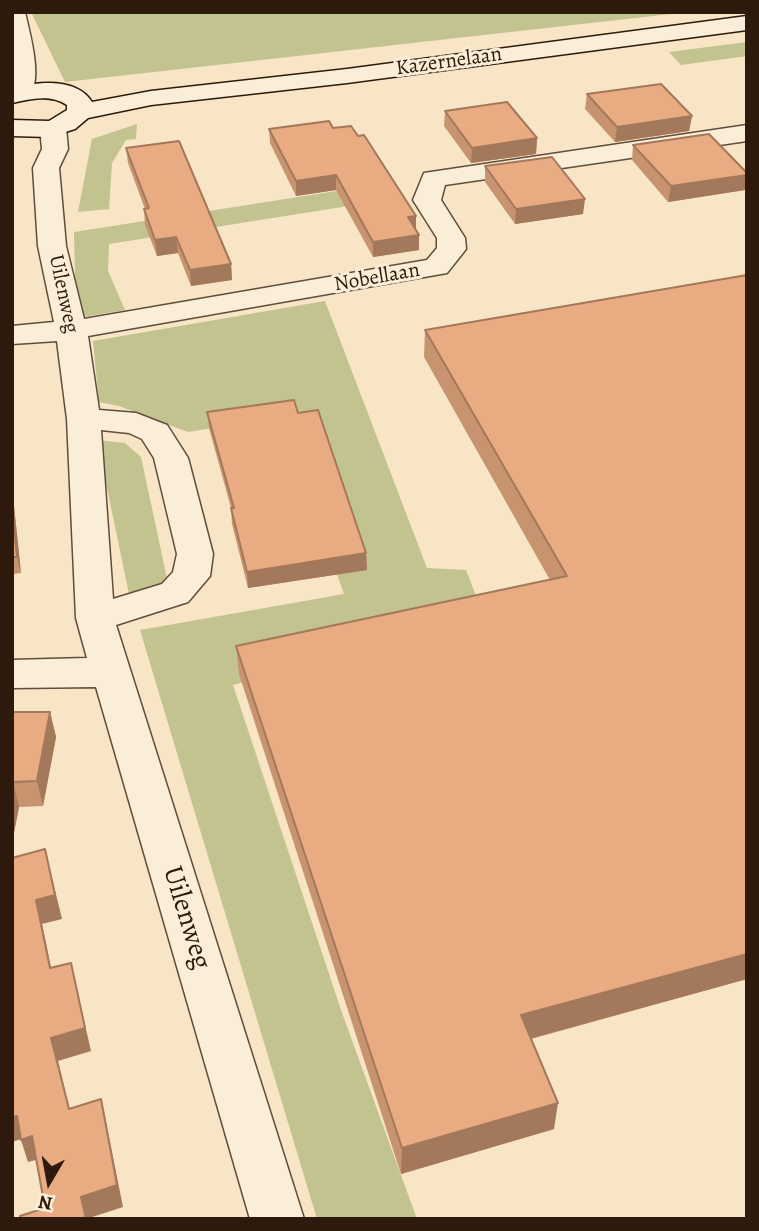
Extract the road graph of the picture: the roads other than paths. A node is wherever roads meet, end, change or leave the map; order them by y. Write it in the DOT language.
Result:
graph roads {
  1 [pos="13,12"];
  2 [pos="747,23"];
  3 [pos="25,93"];
  4 [pos="80,107"];
  5 [pos="31,129"];
  6 [pos="747,133"];
  7 [pos="71,330"];
  8 [pos="12,335"];
  9 [pos="84,419"];
  10 [pos="95,618"];
  11 [pos="112,672"];
  12 [pos="12,674"];
  13 [pos="277,1219"];
  1 -- 3 [label="street"];
  2 -- 4 [label="street, Kazernelaan"];
  3 -- 4 [label="street"];
  4 -- 5 [label="street"];
  5 -- 7 [label="street, Uilenweg"];
  6 -- 7 [label="street, Nobellaan"];
  7 -- 8 [label="street"];
  7 -- 9 [label="street, Uilenweg"];
  9 -- 10 [label="street, Uilenweg"];
  9 -- 10 [label="street"];
  10 -- 11 [label="street, Uilenweg"];
  11 -- 12 [label="street"];
  11 -- 13 [label="street, Uilenweg"];
}
